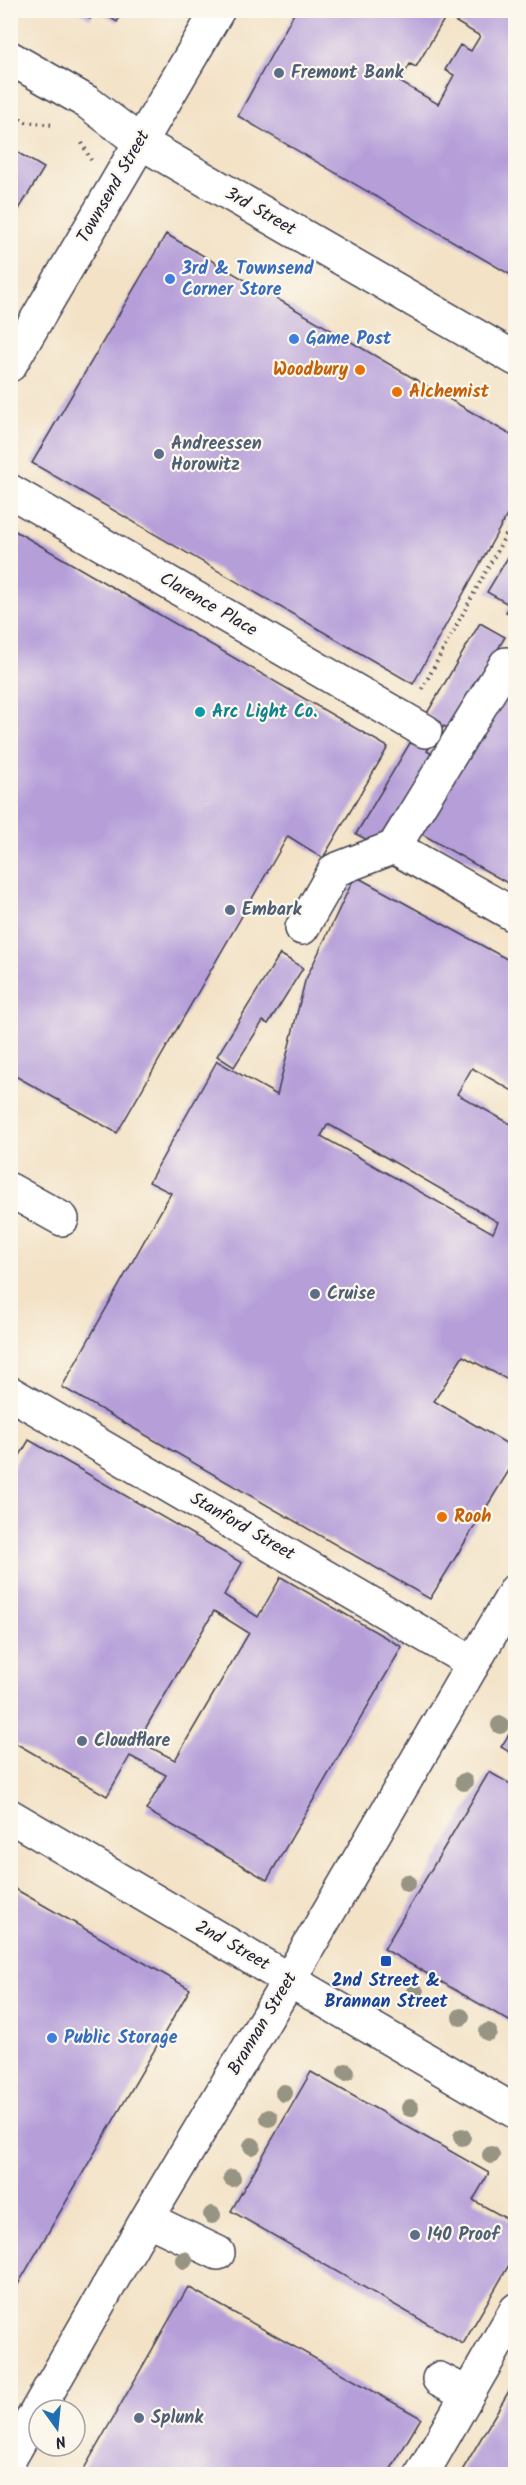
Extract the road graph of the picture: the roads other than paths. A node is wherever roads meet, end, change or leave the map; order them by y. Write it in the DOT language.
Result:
graph roads {
  1 [pos="218,10"];
  2 [pos="10,58"];
  3 [pos="140,142"];
  4 [pos="516,359"];
  5 [pos="10,364"];
  6 [pos="10,491"];
  7 [pos="516,670"];
  8 [pos="430,735"];
  9 [pos="394,847"];
  10 [pos="516,916"];
  11 [pos="302,928"];
  12 [pos="10,1190"];
  13 [pos="62,1219"];
  14 [pos="10,1393"];
  15 [pos="516,1590"];
  16 [pos="473,1663"];
  17 [pos="10,1816"];
  18 [pos="290,1980"];
  19 [pos="516,2112"];
  20 [pos="147,2219"];
  21 [pos="218,2253"];
  22 [pos="516,2310"];
  23 [pos="439,2379"];
  24 [pos="468,2394"];
  25 [pos="15,2438"];
  26 [pos="422,2475"];
  1 -- 3 [label="street, Townsend Street"];
  2 -- 3 [label="street, 3rd Street"];
  3 -- 4 [label="street, 3rd Street"];
  3 -- 5 [label="street, Townsend Street"];
  6 -- 8 [label="street, Clarence Place"];
  7 -- 8 [label="street"];
  8 -- 9 [label="street"];
  9 -- 10 [label="street"];
  9 -- 11 [label="street"];
  12 -- 13 [label="street"];
  14 -- 16 [label="street, Stanford Street"];
  15 -- 16 [label="street, Brannan Street"];
  16 -- 18 [label="street, Brannan Street"];
  17 -- 18 [label="street, 2nd Street"];
  18 -- 19 [label="street, 2nd Street"];
  18 -- 20 [label="street, Brannan Street"];
  20 -- 21 [label="street"];
  20 -- 25 [label="street, Brannan Street"];
  22 -- 24 [label="street"];
  23 -- 24 [label="street"];
  24 -- 26 [label="street"];
}
